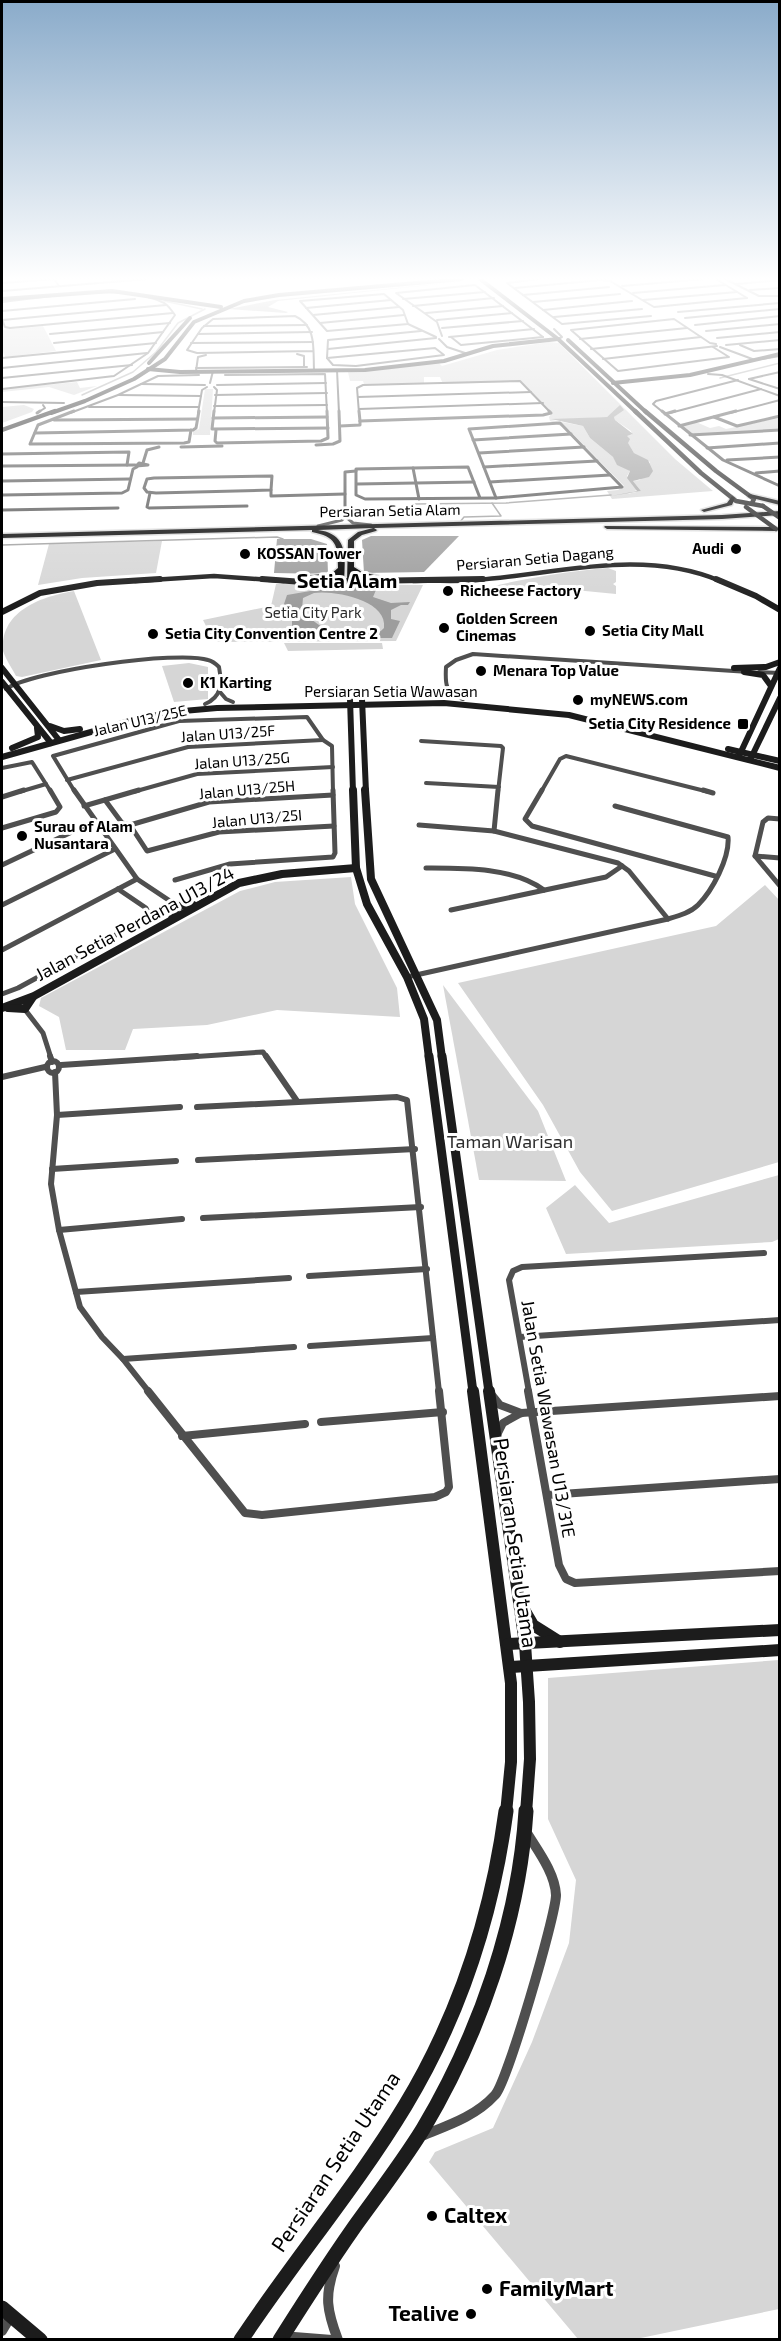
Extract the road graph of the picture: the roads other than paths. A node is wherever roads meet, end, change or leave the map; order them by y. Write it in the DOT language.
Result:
graph roads {
  1 [pos="103,388"];
  2 [pos="115,388"];
  3 [pos="132,388"];
  4 [pos="203,388"];
  5 [pos="216,388"];
  6 [pos="327,388"];
  7 [pos="338,388"];
  8 [pos="357,388"];
  9 [pos="527,388"];
  10 [pos="611,388"];
  11 [pos="622,388"];
  12 [pos="701,388"];
  13 [pos="761,389"];
  14 [pos="531,392"];
  15 [pos="327,393"];
  16 [pos="118,395"];
  17 [pos="215,395"];
  18 [pos="201,396"];
  19 [pos="358,397"];
  20 [pos="780,398"];
  21 [pos="2,402"];
  22 [pos="64,403"];
  23 [pos="543,403"];
  24 [pos="43,405"];
  25 [pos="327,405"];
  26 [pos="214,406"];
  27 [pos="87,407"];
  28 [pos="199,407"];
  29 [pos="359,409"];
  30 [pos="37,413"];
  31 [pos="665,414"];
  32 [pos="780,416"];
  33 [pos="327,417"];
  34 [pos="714,417"];
  35 [pos="197,418"];
  36 [pos="213,418"];
  37 [pos="52,419"];
  38 [pos="360,421"];
  39 [pos="339,425"];
  40 [pos="679,426"];
  41 [pos="328,428"];
  42 [pos="2,430"];
  43 [pos="189,430"];
  44 [pos="218,430"];
  45 [pos="780,430"];
  46 [pos="35,433"];
  47 [pos="571,434"];
  48 [pos="690,435"];
  49 [pos="473,440"];
  50 [pos="780,443"];
  51 [pos="584,447"];
  52 [pos="706,448"];
  53 [pos="479,453"];
  54 [pos="2,454"];
  55 [pos="780,457"];
  56 [pos="723,460"];
  57 [pos="597,461"];
  58 [pos="143,463"];
  59 [pos="127,465"];
  60 [pos="2,466"];
  61 [pos="136,466"];
  62 [pos="147,466"];
  63 [pos="484,467"];
  64 [pos="414,468"];
  65 [pos="149,471"];
  66 [pos="356,471"];
  67 [pos="780,471"];
  68 [pos="755,473"];
  69 [pos="610,475"];
  70 [pos="130,479"];
  71 [pos="2,481"];
  72 [pos="474,482"];
  73 [pos="490,482"];
  74 [pos="416,483"];
  75 [pos="357,484"];
  76 [pos="779,486"];
  77 [pos="272,490"];
  78 [pos="148,492"];
  79 [pos="345,494"];
  80 [pos="2,495"];
  81 [pos="750,496"];
  82 [pos="480,498"];
  83 [pos="496,498"];
  84 [pos="732,498"];
  85 [pos="418,499"];
  86 [pos="780,504"];
  87 [pos="247,506"];
  88 [pos="749,506"];
  89 [pos="763,506"];
  90 [pos="118,508"];
  91 [pos="2,510"];
  92 [pos="704,510"];
  93 [pos="780,513"];
  94 [pos="345,516"];
  95 [pos="780,518"];
  96 [pos="543,521"];
  97 [pos="379,527"];
  98 [pos="585,527"];
  99 [pos="316,529"];
  100 [pos="779,531"];
  101 [pos="2,538"];
  102 [pos="611,565"];
  103 [pos="645,565"];
  104 [pos="350,568"];
  105 [pos="341,569"];
  106 [pos="379,577"];
  107 [pos="304,578"];
  108 [pos="341,580"];
  109 [pos="350,580"];
  110 [pos="780,604"];
  111 [pos="2,606"];
  112 [pos="780,610"];
  113 [pos="2,612"];
  114 [pos="780,662"];
  115 [pos="2,668"];
  116 [pos="735,670"];
  117 [pos="779,671"];
  118 [pos="2,682"];
  119 [pos="13,684"];
  120 [pos="771,686"];
  121 [pos="445,688"];
  122 [pos="6,689"];
  123 [pos="220,692"];
  124 [pos="429,697"];
  125 [pos="780,698"];
  126 [pos="463,699"];
  127 [pos="233,702"];
  128 [pos="206,704"];
  129 [pos="362,704"];
  130 [pos="351,705"];
  131 [pos="39,723"];
  132 [pos="80,729"];
  133 [pos="53,739"];
  134 [pos="323,740"];
  135 [pos="421,741"];
  136 [pos="744,744"];
  137 [pos="721,747"];
  138 [pos="12,748"];
  139 [pos="2,751"];
  140 [pos="753,754"];
  141 [pos="739,755"];
  142 [pos="2,757"];
  143 [pos="780,760"];
  144 [pos="333,767"];
  145 [pos="2,768"];
  146 [pos="780,768"];
  147 [pos="67,780"];
  148 [pos="426,783"];
  149 [pos="46,784"];
  150 [pos="499,787"];
  151 [pos="713,793"];
  152 [pos="333,795"];
  153 [pos="2,797"];
  154 [pos="105,800"];
  155 [pos="84,806"];
  156 [pos="615,806"];
  157 [pos="780,819"];
  158 [pos="95,821"];
  159 [pos="130,825"];
  160 [pos="419,825"];
  161 [pos="334,826"];
  162 [pos="2,828"];
  163 [pos="494,831"];
  164 [pos="115,849"];
  165 [pos="755,856"];
  166 [pos="368,857"];
  167 [pos="356,858"];
  168 [pos="780,858"];
  169 [pos="2,865"];
  170 [pos="622,866"];
  171 [pos="426,868"];
  172 [pos="342,869"];
  173 [pos="358,873"];
  174 [pos="715,876"];
  175 [pos="137,879"];
  176 [pos="371,879"];
  177 [pos="175,880"];
  178 [pos="780,886"];
  179 [pos="118,889"];
  180 [pos="544,890"];
  181 [pos="201,903"];
  182 [pos="2,905"];
  183 [pos="177,906"];
  184 [pos="451,910"];
  185 [pos="185,911"];
  186 [pos="668,918"];
  187 [pos="172,919"];
  188 [pos="2,950"];
  189 [pos="412,976"];
  190 [pos="2,994"];
  191 [pos="34,996"];
  192 [pos="18,1003"];
  193 [pos="2,1008"];
  194 [pos="25,1009"];
  195 [pos="52,1062"];
  196 [pos="61,1065"];
  197 [pos="45,1067"];
  198 [pos="55,1072"];
  199 [pos="2,1077"];
  200 [pos="297,1101"];
  201 [pos="180,1107"];
  202 [pos="197,1107"];
  203 [pos="57,1115"];
  204 [pos="415,1149"];
  205 [pos="198,1160"];
  206 [pos="176,1161"];
  207 [pos="52,1169"];
  208 [pos="421,1207"];
  209 [pos="203,1218"];
  210 [pos="182,1219"];
  211 [pos="59,1230"];
  212 [pos="765,1253"];
  213 [pos="427,1269"];
  214 [pos="309,1276"];
  215 [pos="288,1278"];
  216 [pos="76,1292"];
  217 [pos="779,1320"];
  218 [pos="520,1337"];
  219 [pos="433,1338"];
  220 [pos="310,1346"];
  221 [pos="294,1347"];
  222 [pos="123,1359"];
  223 [pos="489,1390"];
  224 [pos="780,1396"];
  225 [pos="442,1412"];
  226 [pos="533,1412"];
  227 [pos="521,1413"];
  228 [pos="321,1422"];
  229 [pos="305,1424"];
  230 [pos="182,1436"];
  231 [pos="496,1439"];
  232 [pos="780,1479"];
  233 [pos="547,1494"];
  234 [pos="780,1570"];
  235 [pos="519,1601"];
  236 [pos="780,1630"];
  237 [pos="560,1642"];
  238 [pos="508,1644"];
  239 [pos="525,1644"];
  240 [pos="780,1650"];
  241 [pos="511,1667"];
  242 [pos="528,1668"];
  243 [pos="525,1830"];
  244 [pos="417,2138"];
  245 [pos="346,2238"];
  246 [pos="6,2312"];
  247 [pos="2,2331"];
  248 [pos="40,2340"];
  249 [pos="241,2340"];
  250 [pos="282,2340"];
  251 [pos="332,2340"];
  252 [pos="338,2340"];
  1 -- 22 [label="street"];
  2 -- 42 [label="street"];
  3 -- 16 [label="street"];
  4 -- 18 [label="street"];
  5 -- 17 [label="street"];
  6 -- 15 [label="street"];
  7 -- 39 [label="street"];
  8 -- 19 [label="street"];
  9 -- 14 [label="street"];
  10 -- 84 [label="street"];
  11 -- 81 [label="street"];
  12 -- 31 [label="street"];
  13 -- 20 [label="street"];
  13 -- 31 [label="street"];
  14 -- 19 [label="street"];
  14 -- 23 [label="street"];
  15 -- 17 [label="street"];
  15 -- 25 [label="street"];
  16 -- 18 [label="street"];
  16 -- 27 [label="street"];
  17 -- 26 [label="street"];
  18 -- 28 [label="street"];
  19 -- 29 [label="street"];
  20 -- 34 [label="street"];
  21 -- 24 [label="street"];
  22 -- 24 [label="street"];
  22 -- 30 [label="street"];
  23 -- 29 [label="street"];
  23 -- 38 [label="street"];
  24 -- 30 [label="street"];
  25 -- 26 [label="street"];
  25 -- 33 [label="street"];
  26 -- 36 [label="street"];
  27 -- 28 [label="street"];
  27 -- 37 [label="street"];
  28 -- 35 [label="street"];
  29 -- 38 [label="street"];
  30 -- 42 [label="street"];
  31 -- 40 [label="street"];
  32 -- 34 [label="street"];
  33 -- 36 [label="street"];
  33 -- 41 [label="street"];
  34 -- 40 [label="street"];
  35 -- 37 [label="street"];
  35 -- 43 [label="street"];
  36 -- 44 [label="street"];
  37 -- 46 [label="street"];
  38 -- 39 [label="street"];
  39 -- 58 [label="street"];
  40 -- 48 [label="street"];
  41 -- 44 [label="street"];
  41 -- 44 [label="street"];
  43 -- 46 [label="street"];
  43 -- 46 [label="street"];
  45 -- 48 [label="street"];
  47 -- 49 [label="street"];
  47 -- 49 [label="street"];
  47 -- 51 [label="street"];
  48 -- 52 [label="street"];
  49 -- 53 [label="street"];
  50 -- 52 [label="street"];
  51 -- 53 [label="street"];
  51 -- 57 [label="street"];
  52 -- 56 [label="street"];
  53 -- 63 [label="street"];
  54 -- 59 [label="street"];
  55 -- 56 [label="street"];
  56 -- 68 [label="street"];
  57 -- 63 [label="street"];
  57 -- 69 [label="street"];
  58 -- 61 [label="street"];
  58 -- 62 [label="street"];
  59 -- 60 [label="street"];
  59 -- 61 [label="street"];
  61 -- 62 [label="street"];
  61 -- 70 [label="street"];
  62 -- 65 [label="street"];
  63 -- 73 [label="street"];
  64 -- 66 [label="street"];
  64 -- 72 [label="street"];
  64 -- 74 [label="street"];
  66 -- 75 [label="street"];
  66 -- 79 [label="street"];
  67 -- 68 [label="street"];
  68 -- 76 [label="street"];
  69 -- 73 [label="street"];
  69 -- 83 [label="street"];
  70 -- 71 [label="street"];
  70 -- 80 [label="street"];
  72 -- 74 [label="street"];
  72 -- 82 [label="street"];
  73 -- 83 [label="street"];
  74 -- 75 [label="street"];
  74 -- 85 [label="street"];
  75 -- 85 [label="street"];
  77 -- 78 [label="street"];
  77 -- 78 [label="street"];
  77 -- 79 [label="street"];
  78 -- 87 [label="street"];
  79 -- 94 [label="street"];
  81 -- 86 [label="highway"];
  81 -- 88 [label="street"];
  82 -- 83 [label="street"];
  82 -- 85 [label="street"];
  84 -- 88 [label="street"];
  84 -- 92 [label="highway"];
  86 -- 89 [label="highway"];
  88 -- 89 [label="street"];
  88 -- 92 [label="highway"];
  88 -- 100 [label="street, bridge"];
  89 -- 95 [label="street, bridge"];
  90 -- 91 [label="street"];
  92 -- 96 [label="highway"];
  93 -- 96 [label="highway, Persiaran Setia Alam"];
  94 -- 97 [label="street"];
  94 -- 99 [label="street"];
  95 -- 98 [label="highway"];
  96 -- 97 [label="highway, Persiaran Setia Alam"];
  97 -- 98 [label="highway"];
  97 -- 99 [label="highway, Persiaran Setia Alam"];
  97 -- 104 [label="highway"];
  98 -- 100 [label="highway"];
  99 -- 101 [label="highway, Persiaran Setia Alam"];
  99 -- 101 [label="highway, Persiaran Setia Alam"];
  99 -- 105 [label="highway"];
  102 -- 103 [label="street, Persiaran Setia Dagang"];
  102 -- 103 [label="street"];
  102 -- 109 [label="street, Persiaran Setia Dagang"];
  103 -- 112 [label="street, Persiaran Setia Dagang"];
  104 -- 106 [label="highway"];
  104 -- 109 [label="highway"];
  105 -- 107 [label="highway"];
  105 -- 108 [label="highway"];
  106 -- 109 [label="street, Persiaran Setia Dagang"];
  106 -- 110 [label="street, Persiaran Setia Dagang"];
  107 -- 108 [label="street, Persiaran Setia Dagang"];
  107 -- 111 [label="street, Persiaran Setia Dagang"];
  108 -- 109 [label="street, Persiaran Setia Dagang"];
  108 -- 113 [label="street, Persiaran Setia Dagang"];
  114 -- 116 [label="street"];
  115 -- 119 [label="street"];
  116 -- 117 [label="street"];
  116 -- 120 [label="street"];
  116 -- 121 [label="street"];
  117 -- 120 [label="street"];
  118 -- 119 [label="street"];
  118 -- 122 [label="street"];
  119 -- 122 [label="street"];
  119 -- 123 [label="street"];
  119 -- 131 [label="street"];
  120 -- 136 [label="street"];
  121 -- 124 [label="street"];
  121 -- 126 [label="street"];
  122 -- 131 [label="street"];
  123 -- 127 [label="street"];
  123 -- 128 [label="street"];
  124 -- 126 [label="street, Persiaran Setia Wawasan"];
  124 -- 129 [label="street, Persiaran Setia Wawasan"];
  125 -- 140 [label="street"];
  126 -- 137 [label="street, Persiaran Setia Wawasan"];
  127 -- 128 [label="street, Persiaran Setia Wawasan"];
  127 -- 130 [label="street, Persiaran Setia Wawasan"];
  128 -- 132 [label="street, Persiaran Setia Wawasan"];
  129 -- 130 [label="street, Persiaran Setia Wawasan"];
  129 -- 141 [label="street, Persiaran Setia Wawasan"];
  129 -- 166 [label="street, Persiaran Setia Utama"];
  130 -- 133 [label="street, Persiaran Setia Wawasan"];
  130 -- 167 [label="street, Persiaran Setia Utama"];
  131 -- 132 [label="street"];
  131 -- 133 [label="street"];
  131 -- 138 [label="street"];
  132 -- 133 [label="street, Persiaran Setia Wawasan"];
  133 -- 138 [label="street, Persiaran Setia Wawasan"];
  133 -- 142 [label="street, Persiaran Setia Wawasan"];
  134 -- 144 [label="street"];
  134 -- 147 [label="street, Jalan U13/25F"];
  134 -- 147 [label="street, Jalan U13/25E"];
  135 -- 150 [label="street"];
  136 -- 137 [label="street"];
  136 -- 141 [label="street"];
  137 -- 141 [label="street, Persiaran Setia Wawasan"];
  138 -- 139 [label="street, Persiaran Setia Wawasan"];
  140 -- 141 [label="street, Persiaran Setia Wawasan"];
  140 -- 143 [label="street, Persiaran Setia Wawasan"];
  140 -- 146 [label="street, Persiaran Setia Wawasan"];
  144 -- 152 [label="street"];
  144 -- 154 [label="street, Jalan U13/25G"];
  145 -- 149 [label="street"];
  147 -- 155 [label="street"];
  148 -- 150 [label="street"];
  149 -- 153 [label="street"];
  149 -- 162 [label="street"];
  150 -- 163 [label="street"];
  151 -- 174 [label="street"];
  152 -- 159 [label="street, Jalan U13/25H"];
  152 -- 161 [label="street"];
  154 -- 155 [label="street, Jalan U13/25G"];
  154 -- 159 [label="street"];
  155 -- 158 [label="street"];
  156 -- 174 [label="street"];
  157 -- 165 [label="street"];
  158 -- 164 [label="street"];
  158 -- 169 [label="street"];
  159 -- 161 [label="street, Jalan U13/25I"];
  160 -- 163 [label="street"];
  161 -- 177 [label="street"];
  163 -- 170 [label="street"];
  164 -- 175 [label="street"];
  164 -- 182 [label="street"];
  165 -- 168 [label="street"];
  165 -- 178 [label="street"];
  166 -- 173 [label="street"];
  166 -- 176 [label="street, Persiaran Setia Utama"];
  167 -- 172 [label="street"];
  167 -- 173 [label="street, Persiaran Setia Utama"];
  170 -- 180 [label="street"];
  170 -- 186 [label="street"];
  171 -- 180 [label="street"];
  172 -- 173 [label="street"];
  172 -- 181 [label="street, Jalan Setia Perdana U13/24"];
  173 -- 176 [label="street"];
  173 -- 189 [label="street, Persiaran Setia Utama"];
  174 -- 186 [label="street"];
  175 -- 179 [label="street"];
  175 -- 183 [label="street"];
  176 -- 189 [label="street, Persiaran Setia Utama"];
  179 -- 188 [label="street"];
  179 -- 190 [label="street"];
  180 -- 184 [label="street"];
  181 -- 183 [label="street"];
  181 -- 185 [label="street, Jalan Setia Perdana U13/24"];
  183 -- 185 [label="street"];
  183 -- 187 [label="street"];
  185 -- 187 [label="street, Jalan Setia Perdana U13/24"];
  186 -- 189 [label="street"];
  187 -- 191 [label="street, Jalan Setia Perdana U13/24"];
  189 -- 223 [label="street, Persiaran Setia Utama"];
  189 -- 238 [label="street, Persiaran Setia Utama"];
  191 -- 192 [label="street, Jalan Setia Perdana U13/24"];
  191 -- 194 [label="street"];
  192 -- 193 [label="street, Jalan Setia Perdana U13/24"];
  192 -- 194 [label="street"];
  193 -- 194 [label="street"];
  194 -- 195 [label="street"];
  195 -- 196 [label="street"];
  195 -- 197 [label="street"];
  196 -- 198 [label="street"];
  196 -- 200 [label="street"];
  197 -- 198 [label="street"];
  197 -- 199 [label="street"];
  198 -- 203 [label="street"];
  200 -- 202 [label="street"];
  200 -- 204 [label="street"];
  201 -- 203 [label="street"];
  203 -- 207 [label="street"];
  204 -- 205 [label="street"];
  204 -- 208 [label="street"];
  206 -- 207 [label="street"];
  207 -- 211 [label="street"];
  208 -- 209 [label="street"];
  208 -- 213 [label="street"];
  210 -- 211 [label="street"];
  211 -- 216 [label="street"];
  212 -- 218 [label="street, Jalan Setia Wawasan U13/31E"];
  213 -- 214 [label="street"];
  213 -- 219 [label="street"];
  215 -- 216 [label="street"];
  216 -- 222 [label="street"];
  217 -- 218 [label="street"];
  218 -- 226 [label="street, Jalan Setia Wawasan U13/31E"];
  219 -- 220 [label="street"];
  219 -- 225 [label="street"];
  221 -- 222 [label="street"];
  222 -- 230 [label="street"];
  223 -- 227 [label="street"];
  223 -- 231 [label="street, Persiaran Setia Utama"];
  224 -- 226 [label="street"];
  225 -- 228 [label="street"];
  225 -- 230 [label="street"];
  226 -- 227 [label="street"];
  226 -- 233 [label="street, Jalan Setia Wawasan U13/31E"];
  227 -- 231 [label="street"];
  229 -- 230 [label="street"];
  231 -- 235 [label="street, Persiaran Setia Utama"];
  232 -- 233 [label="street"];
  233 -- 234 [label="street, Jalan Setia Wawasan U13/31E"];
  235 -- 237 [label="street"];
  235 -- 239 [label="street, Persiaran Setia Utama"];
  236 -- 237 [label="street"];
  237 -- 239 [label="street"];
  238 -- 239 [label="street"];
  238 -- 241 [label="street, Persiaran Setia Utama"];
  239 -- 242 [label="street, Persiaran Setia Utama"];
  240 -- 242 [label="street"];
  241 -- 242 [label="street"];
  241 -- 249 [label="street, Persiaran Setia Utama"];
  242 -- 243 [label="street, Persiaran Setia Utama"];
  243 -- 244 [label="street, Persiaran Setia Utama"];
  243 -- 244 [label="street"];
  244 -- 245 [label="street, Persiaran Setia Utama"];
  245 -- 250 [label="street, Persiaran Setia Utama"];
  245 -- 252 [label="street"];
  246 -- 247 [label="street"];
  246 -- 248 [label="street"];
  250 -- 251 [label="street"];
}
